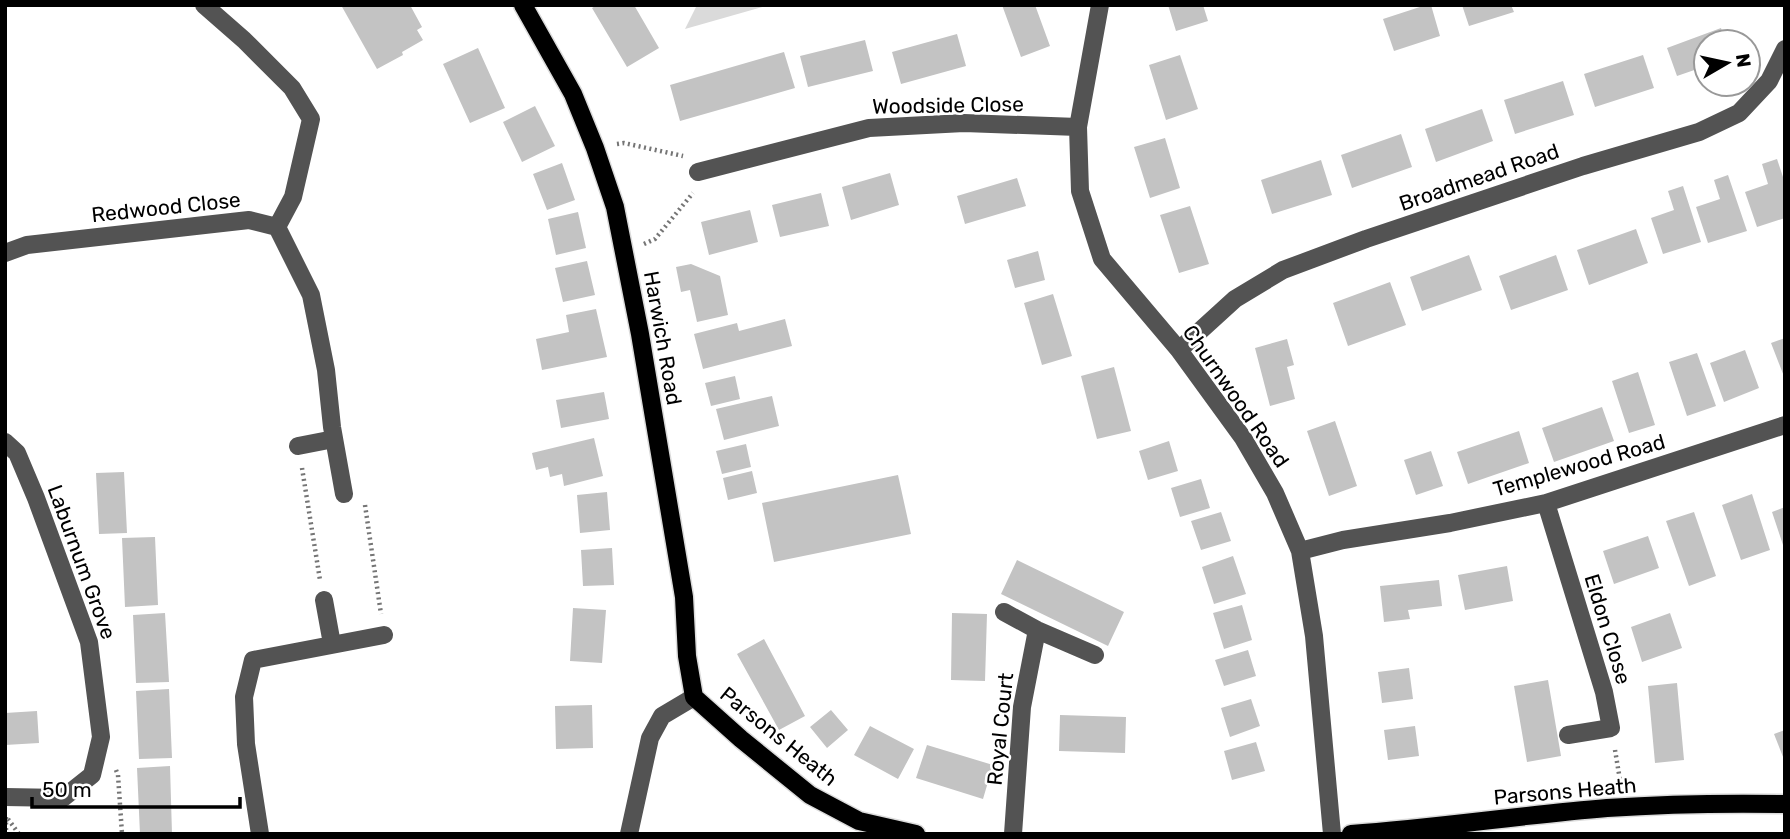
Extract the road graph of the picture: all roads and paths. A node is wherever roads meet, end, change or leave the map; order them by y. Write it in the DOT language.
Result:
graph roads {
  1 [pos="204,5"];
  2 [pos="523,5"];
  3 [pos="1100,5"];
  4 [pos="1785,49"];
  5 [pos="1078,127"];
  6 [pos="595,148"];
  7 [pos="698,172"];
  8 [pos="277,227"];
  9 [pos="5,253"];
  10 [pos="624,254"];
  11 [pos="1179,350"];
  12 [pos="1785,425"];
  13 [pos="334,439"];
  14 [pos="5,442"];
  15 [pos="298,446"];
  16 [pos="344,494"];
  17 [pos="1546,503"];
  18 [pos="1300,551"];
  19 [pos="324,600"];
  20 [pos="1004,612"];
  21 [pos="1037,631"];
  22 [pos="384,635"];
  23 [pos="332,644"];
  24 [pos="1095,655"];
  25 [pos="694,697"];
  26 [pos="1611,729"];
  27 [pos="1569,735"];
  28 [pos="101,737"];
  29 [pos="5,796"];
  30 [pos="1785,804"];
  31 [pos="1624,807"];
  32 [pos="6,815"];
  33 [pos="19,834"];
  34 [pos="122,834"];
  35 [pos="260,834"];
  36 [pos="629,834"];
  37 [pos="916,834"];
  38 [pos="1013,834"];
  39 [pos="1332,834"];
  40 [pos="1351,834"];
  1 -- 8 [label="street"];
  2 -- 6 [label="main road, Harwich Road"];
  3 -- 5 [label="street, Churnwood Road"];
  4 -- 11 [label="street, Broadmead Road"];
  5 -- 7 [label="street, Woodside Close"];
  5 -- 11 [label="street, Churnwood Road"];
  6 -- 7 [label="path"];
  6 -- 10 [label="main road, Harwich Road"];
  7 -- 10 [label="path"];
  8 -- 9 [label="street, Redwood Close"];
  8 -- 13 [label="street"];
  10 -- 25 [label="main road, Harwich Road"];
  11 -- 18 [label="street, Churnwood Road"];
  12 -- 17 [label="street, Templewood Road"];
  13 -- 15 [label="street"];
  13 -- 16 [label="street"];
  14 -- 28 [label="street, Laburnum Grove"];
  15 -- 19 [label="path"];
  16 -- 22 [label="path"];
  17 -- 18 [label="street, Templewood Road"];
  17 -- 26 [label="street, Eldon Close"];
  18 -- 39 [label="street, Churnwood Road"];
  19 -- 23 [label="street"];
  20 -- 21 [label="street"];
  21 -- 24 [label="street"];
  21 -- 38 [label="street, Royal Court"];
  22 -- 23 [label="street"];
  23 -- 35 [label="street"];
  25 -- 36 [label="street"];
  25 -- 37 [label="main road, Parsons Heath"];
  26 -- 27 [label="street"];
  26 -- 31 [label="path"];
  28 -- 29 [label="street, Laburnum Grove"];
  28 -- 34 [label="path"];
  30 -- 31 [label="main road, Parsons Heath"];
  31 -- 40 [label="main road, Parsons Heath"];
  32 -- 33 [label="path"];
}
